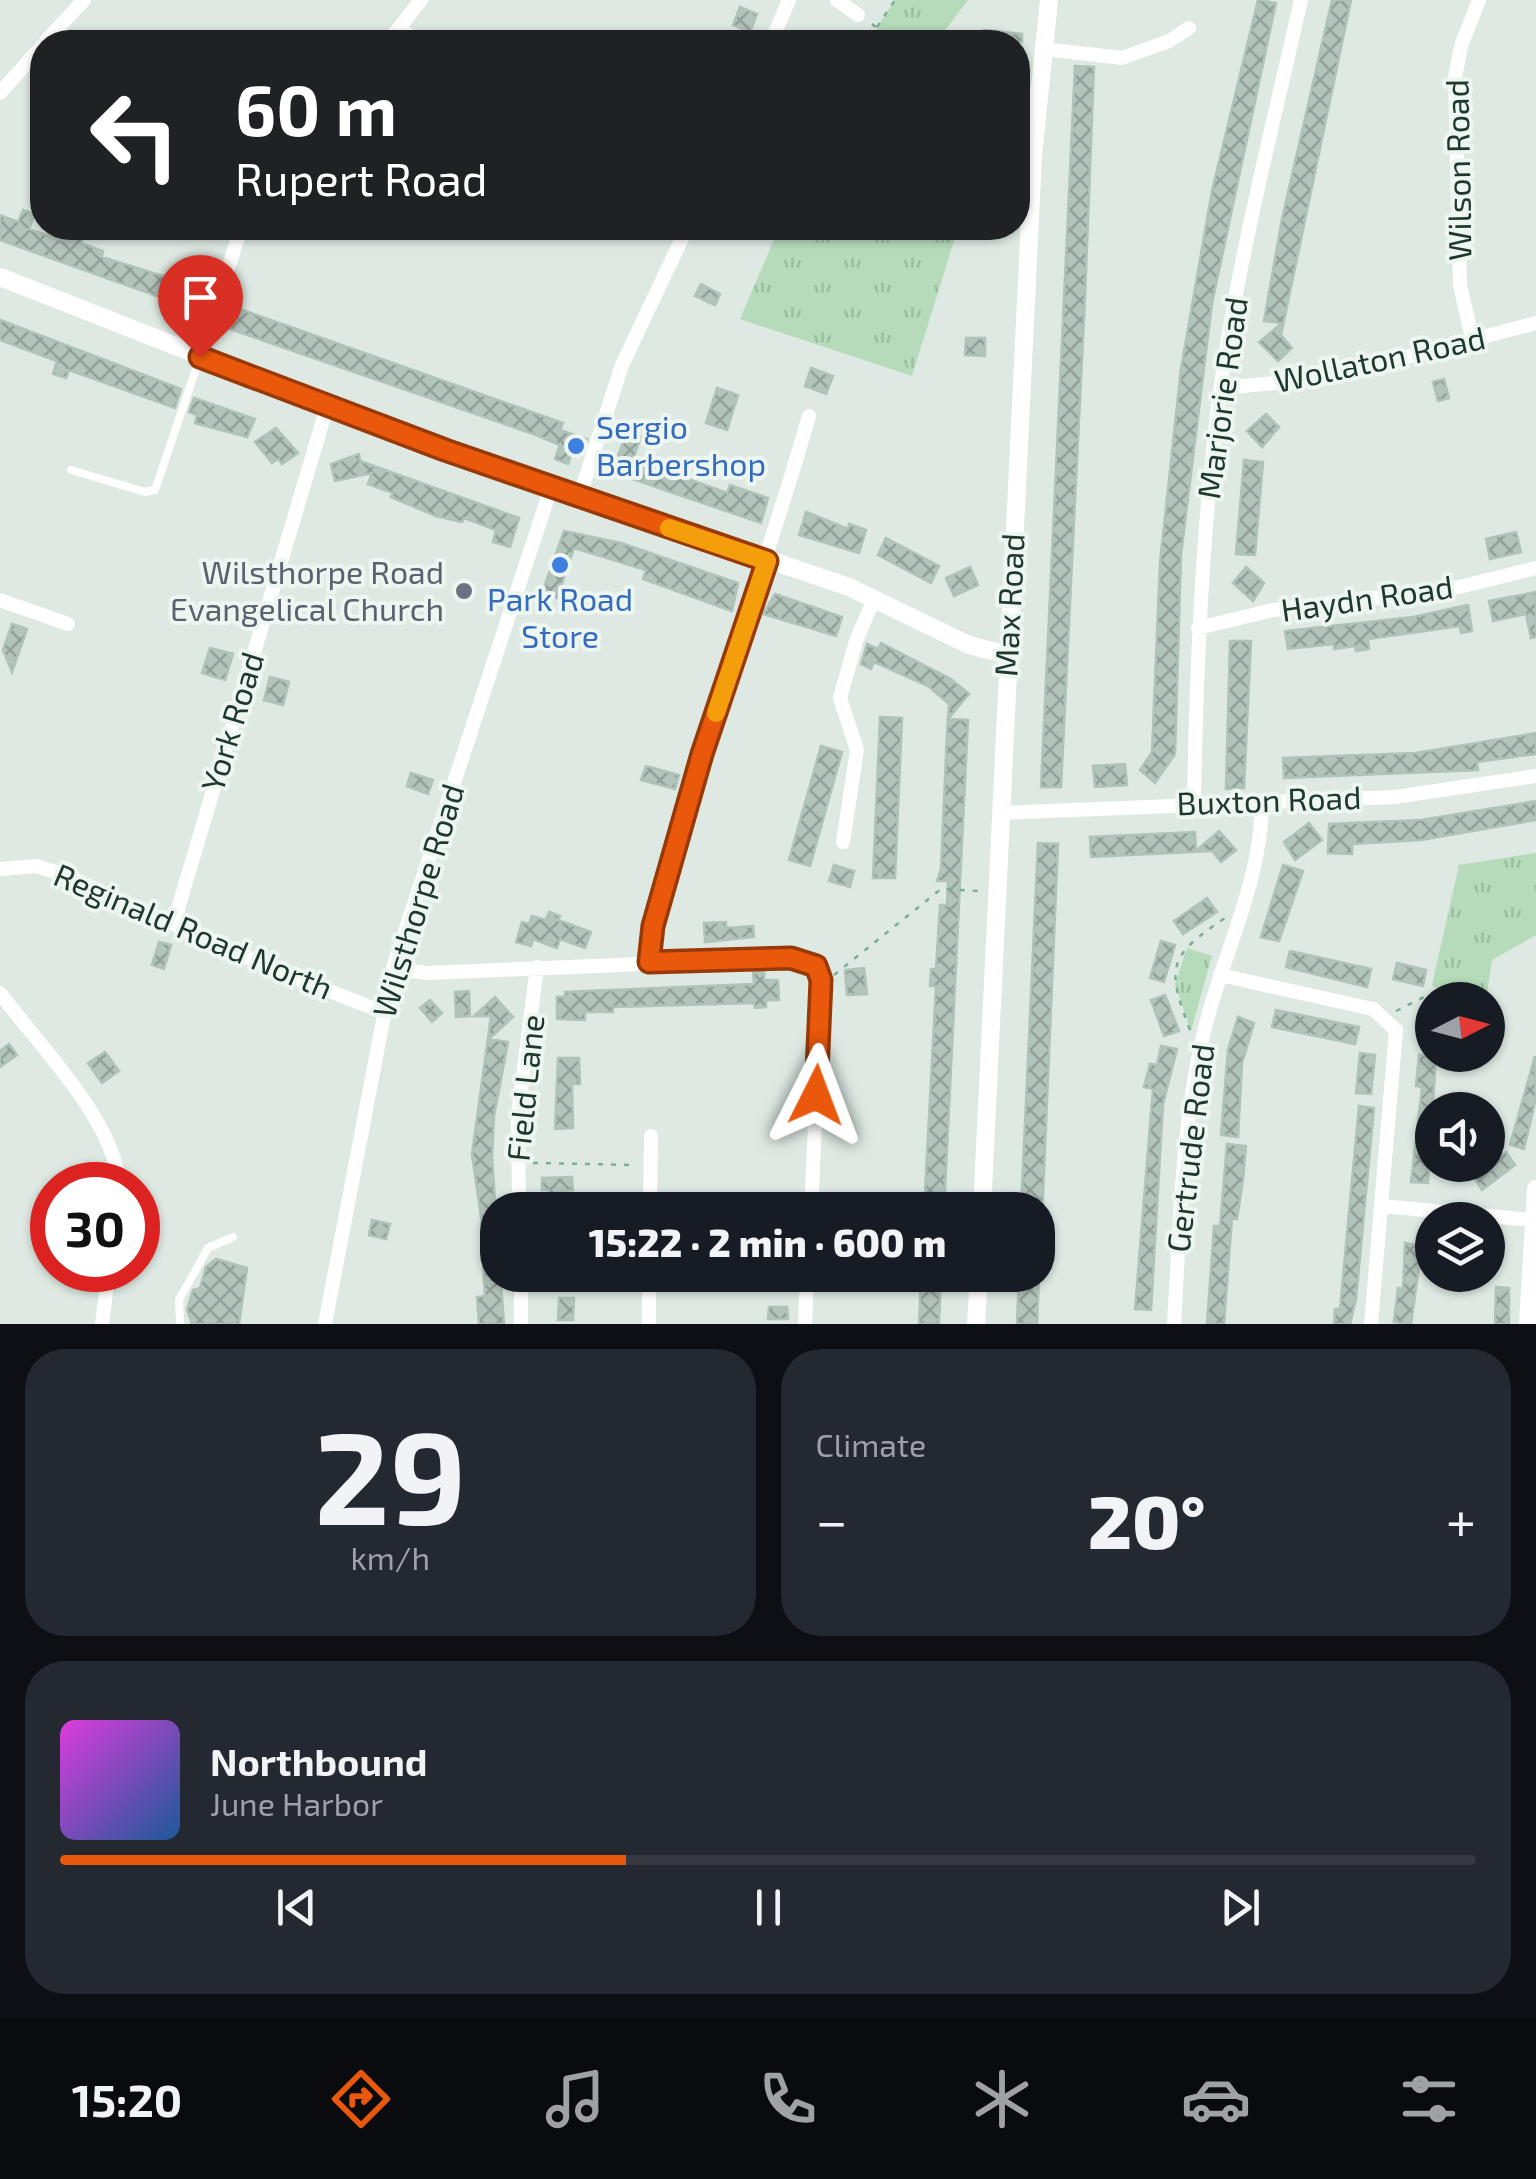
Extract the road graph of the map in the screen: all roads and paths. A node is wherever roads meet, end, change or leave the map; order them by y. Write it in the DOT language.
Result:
graph roads {
  1 [pos="84,0"];
  2 [pos="421,0"];
  3 [pos="789,0"];
  4 [pos="837,0"];
  5 [pos="896,0"];
  6 [pos="1049,0"];
  7 [pos="1301,0"];
  8 [pos="1479,0"];
  9 [pos="858,15"];
  10 [pos="876,28"];
  11 [pos="1189,28"];
  12 [pos="398,29"];
  13 [pos="57,30"];
  14 [pos="776,30"];
  15 [pos="878,30"];
  16 [pos="1044,49"];
  17 [pos="30,60"];
  18 [pos="0,93"];
  19 [pos="1030,94"];
  20 [pos="1038,94"];
  21 [pos="237,240"];
  22 [pos="681,240"];
  23 [pos="0,277"];
  24 [pos="1536,323"];
  25 [pos="1473,342"];
  26 [pos="200,357"];
  27 [pos="1224,388"];
  28 [pos="328,407"];
  29 [pos="809,416"];
  30 [pos="71,470"];
  31 [pos="551,488"];
  32 [pos="579,498"];
  33 [pos="767,561"];
  34 [pos="1536,568"];
  35 [pos="874,599"];
  36 [pos="0,600"];
  37 [pos="68,624"];
  38 [pos="1198,628"];
  39 [pos="1008,654"];
  40 [pos="1536,776"];
  41 [pos="1262,801"];
  42 [pos="1194,803"];
  43 [pos="1000,813"];
  44 [pos="843,842"];
  45 [pos="0,869"];
  46 [pos="997,892"];
  47 [pos="1242,906"];
  48 [pos="174,922"];
  49 [pos="649,962"];
  50 [pos="537,967"];
  51 [pos="393,968"];
  52 [pos="1220,975"];
  53 [pos="821,980"];
  54 [pos="0,993"];
  55 [pos="1415,1002"];
  56 [pos="383,1012"];
  57 [pos="1386,1016"];
  58 [pos="1200,1056"];
  59 [pos="651,1136"];
  60 [pos="116,1162"];
  61 [pos="517,1163"];
  62 [pos="651,1165"];
  63 [pos="1536,1189"];
  64 [pos="518,1192"];
  65 [pos="650,1192"];
  66 [pos="811,1192"];
  67 [pos="983,1192"];
  68 [pos="1382,1206"];
  69 [pos="1531,1220"];
  70 [pos="233,1237"];
  71 [pos="106,1292"];
  72 [pos="521,1292"];
  73 [pos="649,1292"];
  74 [pos="807,1292"];
  75 [pos="978,1292"];
  76 [pos="102,1324"];
  77 [pos="180,1324"];
  78 [pos="325,1324"];
  79 [pos="522,1324"];
  80 [pos="648,1324"];
  81 [pos="805,1324"];
  82 [pos="976,1324"];
  83 [pos="1174,1324"];
  84 [pos="1371,1324"];
  85 [pos="1528,1324"];
  1 -- 13 [label="street"];
  2 -- 12 [label="street"];
  3 -- 14 [label="street"];
  4 -- 9 [label="street"];
  5 -- 10 [label="path"];
  6 -- 16 [label="street, Max Road"];
  7 -- 27 [label="street, Marjorie Road"];
  8 -- 25 [label="street, Wilson Road"];
  9 -- 10 [label="path"];
  10 -- 15 [label="path"];
  11 -- 16 [label="street"];
  16 -- 20 [label="street, Max Road"];
  17 -- 18 [label="street"];
  19 -- 20 [label="street"];
  20 -- 39 [label="street, Max Road"];
  21 -- 26 [label="street"];
  22 -- 32 [label="street"];
  23 -- 26 [label="street"];
  24 -- 25 [label="street, Wollaton Road"];
  25 -- 27 [label="street, Wollaton Road"];
  26 -- 28 [label="street"];
  26 -- 30 [label="lane"];
  27 -- 38 [label="street, Marjorie Road"];
  28 -- 31 [label="street"];
  28 -- 48 [label="street, York Road"];
  29 -- 33 [label="street"];
  31 -- 32 [label="street"];
  31 -- 51 [label="street, Wilsthorpe Road"];
  32 -- 33 [label="street"];
  33 -- 35 [label="street"];
  33 -- 49 [label="street"];
  34 -- 38 [label="street, Haydn Road"];
  35 -- 39 [label="street"];
  35 -- 44 [label="street"];
  36 -- 37 [label="street"];
  38 -- 42 [label="street, Marjorie Road"];
  39 -- 43 [label="street, Max Road"];
  40 -- 41 [label="street, Buxton Road"];
  41 -- 42 [label="street, Buxton Road"];
  41 -- 47 [label="street, Gertrude Road"];
  42 -- 43 [label="street, Buxton Road"];
  43 -- 46 [label="street, Max Road"];
  45 -- 48 [label="street, Reginald Road North"];
  46 -- 53 [label="path"];
  46 -- 67 [label="street, Max Road"];
  47 -- 52 [label="street, Gertrude Road"];
  47 -- 58 [label="path"];
  48 -- 56 [label="street, Reginald Road North"];
  49 -- 50 [label="street"];
  49 -- 53 [label="street"];
  50 -- 51 [label="street"];
  50 -- 61 [label="street, Field Lane"];
  51 -- 56 [label="street, Wilsthorpe Road"];
  52 -- 57 [label="street"];
  52 -- 58 [label="street, Gertrude Road"];
  53 -- 66 [label="street"];
  54 -- 60 [label="street"];
  55 -- 57 [label="path"];
  56 -- 78 [label="street, Wilsthorpe Road"];
  57 -- 68 [label="street"];
  58 -- 83 [label="street, Gertrude Road"];
  59 -- 62 [label="street"];
  61 -- 62 [label="path"];
  61 -- 64 [label="street, Field Lane"];
  62 -- 65 [label="street"];
  63 -- 69 [label="street"];
  68 -- 69 [label="street"];
  68 -- 84 [label="street"];
  69 -- 85 [label="street"];
  70 -- 77 [label="lane"];
  71 -- 76 [label="street"];
  72 -- 79 [label="street"];
  73 -- 80 [label="street"];
  74 -- 81 [label="street"];
  75 -- 82 [label="street"];
}
